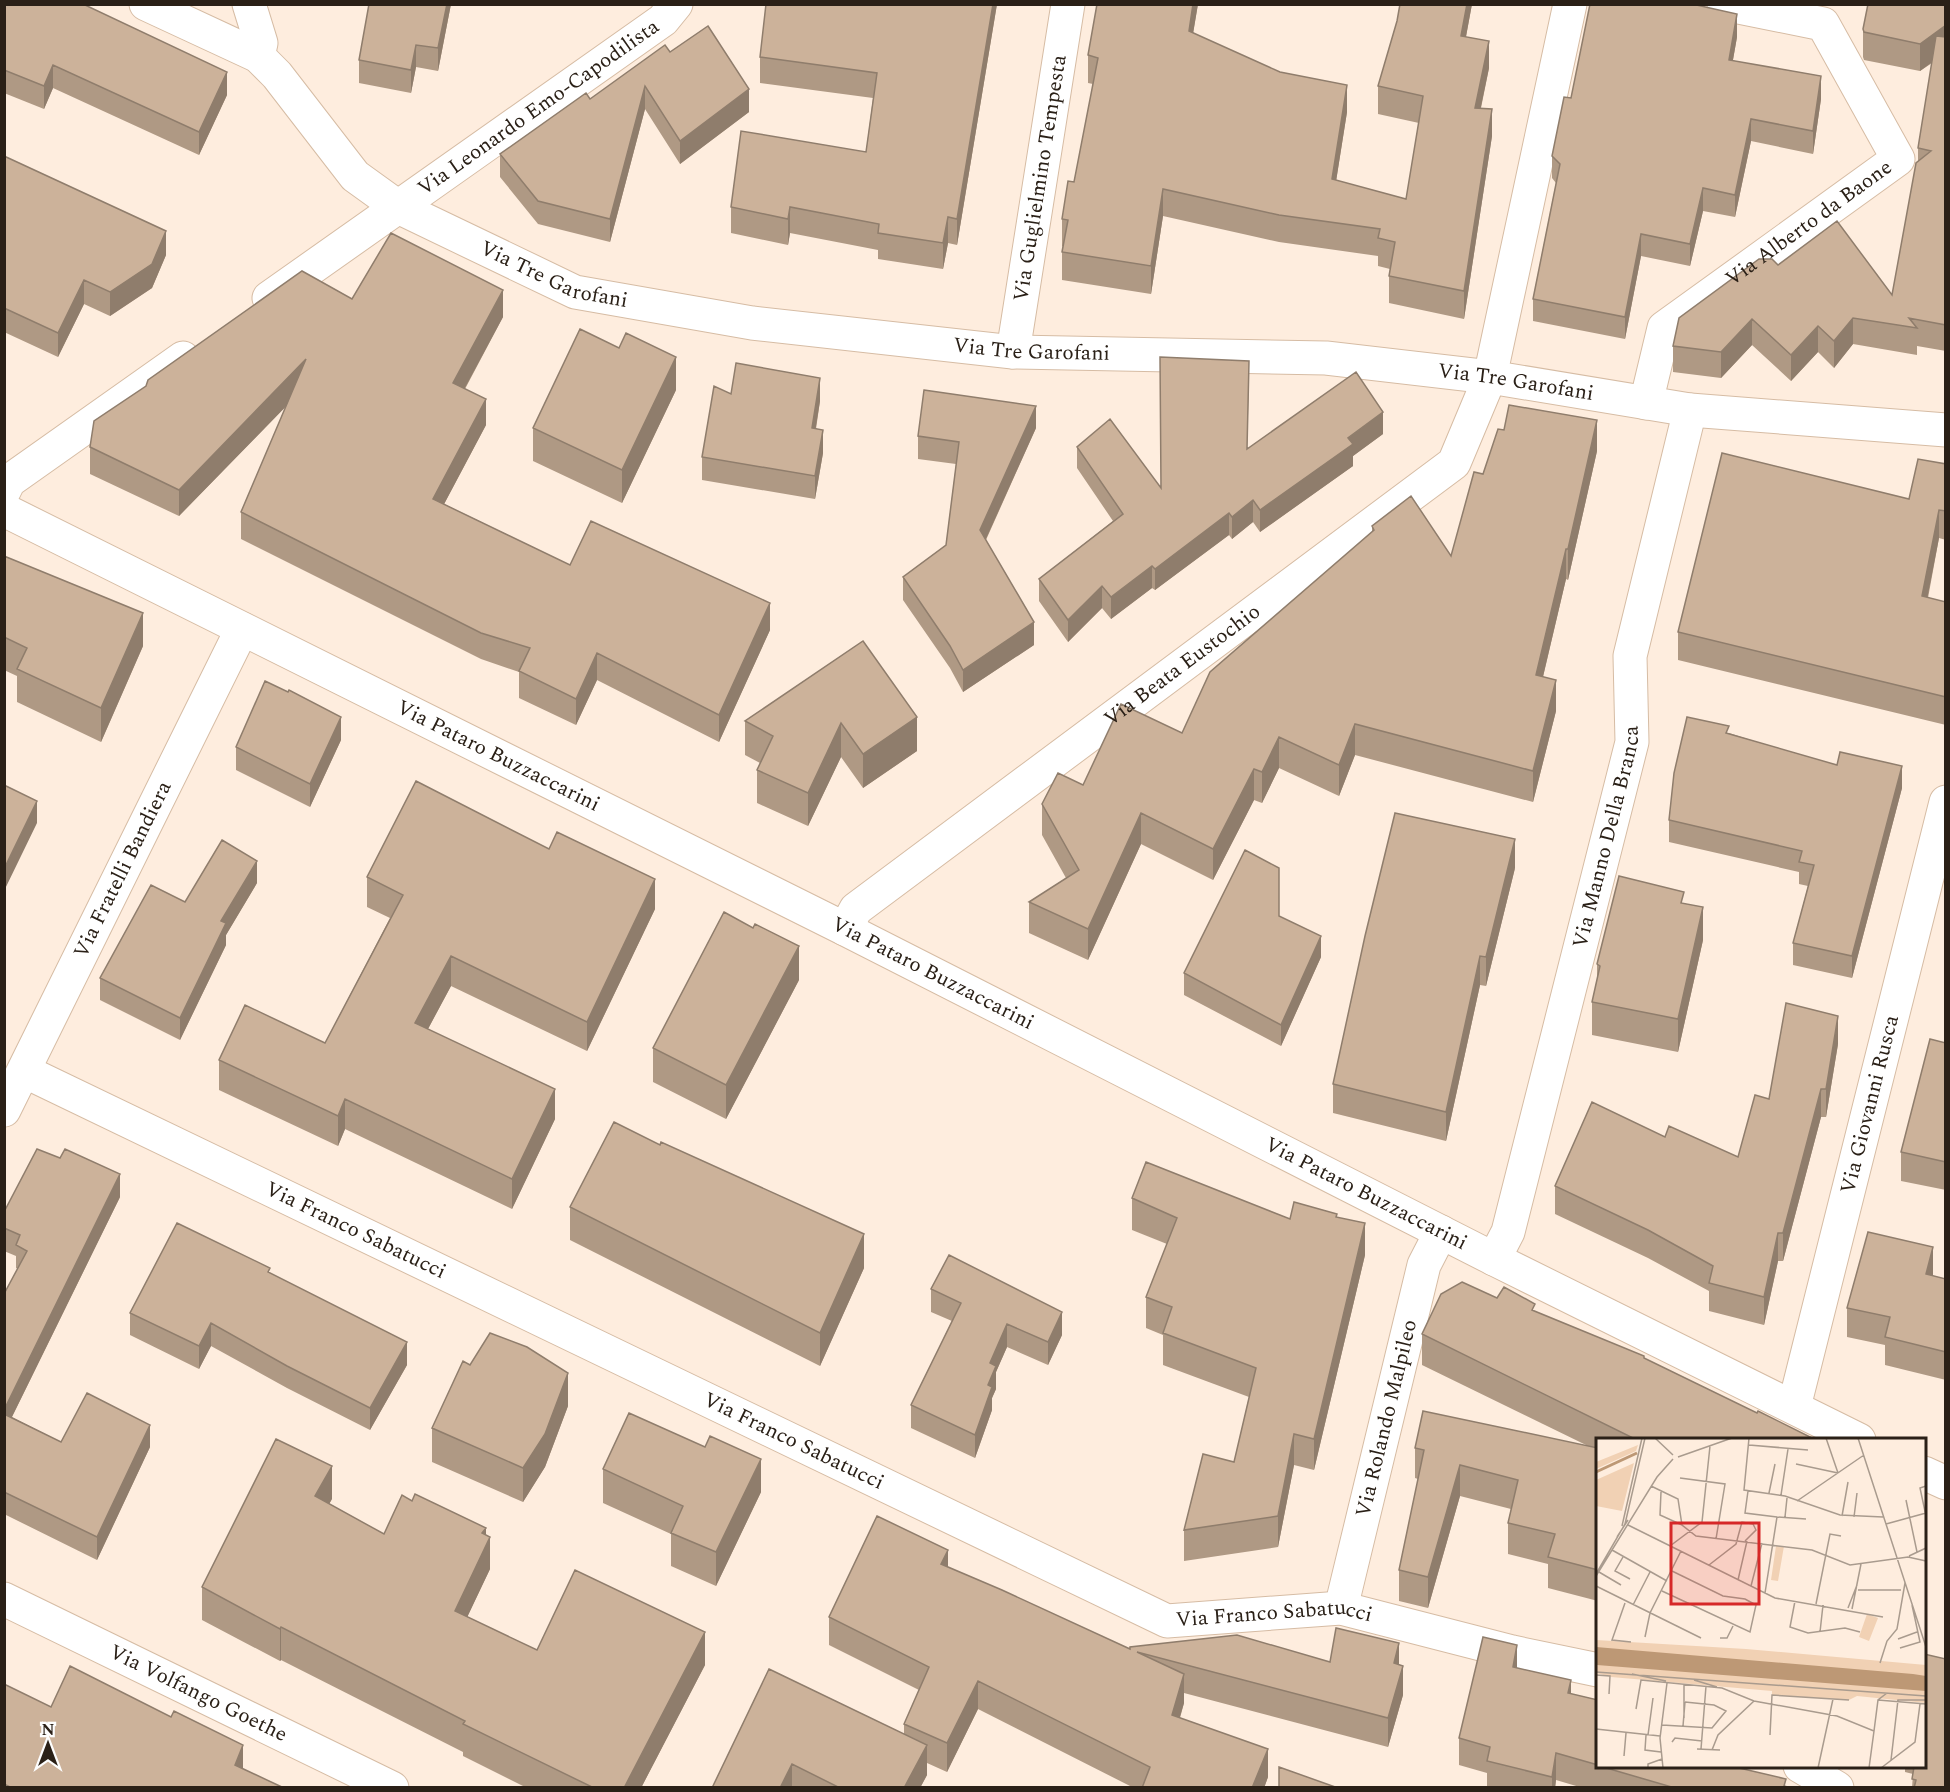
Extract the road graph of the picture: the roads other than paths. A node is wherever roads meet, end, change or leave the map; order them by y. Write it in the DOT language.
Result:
graph roads {
  1 [pos="146,4"];
  2 [pos="249,4"];
  3 [pos="675,4"];
  4 [pos="1068,4"];
  5 [pos="1570,4"];
  6 [pos="1724,4"];
  7 [pos="258,56"];
  8 [pos="398,207"];
  9 [pos="242,317"];
  10 [pos="203,344"];
  11 [pos="1013,352"];
  12 [pos="1490,377"];
  13 [pos="1646,403"];
  14 [pos="1690,410"];
  15 [pos="1946,430"];
  16 [pos="4,490"];
  17 [pos="4,510"];
  18 [pos="242,629"];
  19 [pos="1946,802"];
  20 [pos="844,929"];
  21 [pos="24,1071"];
  22 [pos="4,1110"];
  23 [pos="1441,1232"];
  24 [pos="1494,1259"];
  25 [pos="1794,1407"];
  26 [pos="1855,1438"];
  27 [pos="1926,1474"];
  28 [pos="1946,1483"];
  29 [pos="4,1599"];
  30 [pos="1341,1608"];
  31 [pos="1596,1670"];
  32 [pos="1802,1768"];
  33 [pos="392,1788"];
  34 [pos="1837,1788"];
  1 -- 7 [label="street"];
  2 -- 7 [label="street"];
  3 -- 8 [label="street, Via Leonardo Emo-Capodilista"];
  4 -- 11 [label="street, Via Guglielmino Tempesta"];
  5 -- 12 [label="street"];
  6 -- 13 [label="street, Via Alberto da Baone"];
  7 -- 8 [label="street, Via Tre Garofani"];
  8 -- 9 [label="street, Via Leonardo Emo-Capodilista"];
  8 -- 11 [label="street, Via Tre Garofani"];
  10 -- 16 [label="street"];
  11 -- 12 [label="street, Via Tre Garofani"];
  12 -- 13 [label="street, Via Tre Garofani"];
  12 -- 20 [label="street, Via Beata Eustochio"];
  13 -- 14 [label="street, Via Tre Garofani"];
  14 -- 15 [label="street, Via Tre Garofani"];
  14 -- 24 [label="street, Via Manno Della Branca"];
  17 -- 18 [label="street, Via Pataro Buzzaccarini"];
  18 -- 20 [label="street, Via Pataro Buzzaccarini"];
  18 -- 21 [label="street, Via Fratelli Bandiera"];
  19 -- 25 [label="street, Via Giovanni Rusca"];
  20 -- 23 [label="street, Via Pataro Buzzaccarini"];
  21 -- 22 [label="street, Via Fratelli Bandiera"];
  21 -- 30 [label="street, Via Franco Sabatucci"];
  23 -- 24 [label="street, Via Pataro Buzzaccarini"];
  23 -- 30 [label="street, Via Rolando Malpileo"];
  24 -- 25 [label="street, Via Pataro Buzzaccarini"];
  25 -- 26 [label="street, Via Pataro Buzzaccarini"];
  27 -- 28 [label="street"];
  29 -- 33 [label="street, Via Volfango Goethe"];
  30 -- 31 [label="street, Via Franco Sabatucci"];
  32 -- 34 [label="street"];
}
